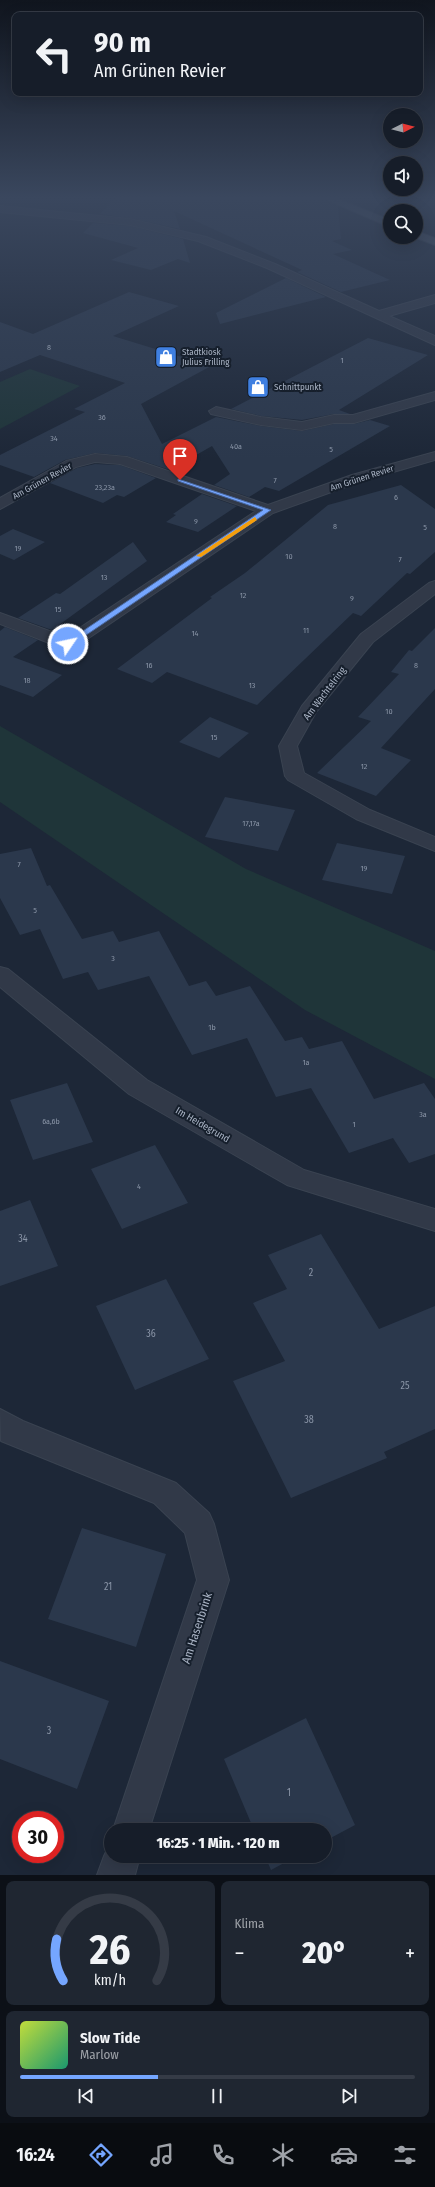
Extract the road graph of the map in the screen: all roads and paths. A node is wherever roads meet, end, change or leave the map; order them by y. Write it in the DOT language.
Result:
graph roads {
  1 [pos="311,284"];
  2 [pos="435,299"];
  3 [pos="435,311"];
  4 [pos="378,315"];
  5 [pos="391,321"];
  6 [pos="435,341"];
  7 [pos="435,396"];
  8 [pos="216,411"];
  9 [pos="435,456"];
  10 [pos="0,504"];
  11 [pos="268,510"];
  12 [pos="435,586"];
  13 [pos="0,618"];
  14 [pos="435,844"];
  15 [pos="0,975"];
  16 [pos="435,1220"];
  17 [pos="0,1423"];
  18 [pos="133,1823"];
  19 [pos="120,1863"];
  20 [pos="116,1875"];
  1 -- 4 [label="street"];
  2 -- 4 [label="street"];
  3 -- 5 [label="street"];
  4 -- 5 [label="street"];
  5 -- 6 [label="street"];
  7 -- 8 [label="street"];
  9 -- 11 [label="street, Am Grünen Revier"];
  10 -- 11 [label="street, Am Grünen Revier"];
  11 -- 13 [label="street, Am Grünen Revier"];
  12 -- 14 [label="street, Am Wachtelring"];
  15 -- 16 [label="street, Im Heidegrund"];
  17 -- 18 [label="street, Am Hasenbrink"];
  19 -- 20 [label="street"];
}
